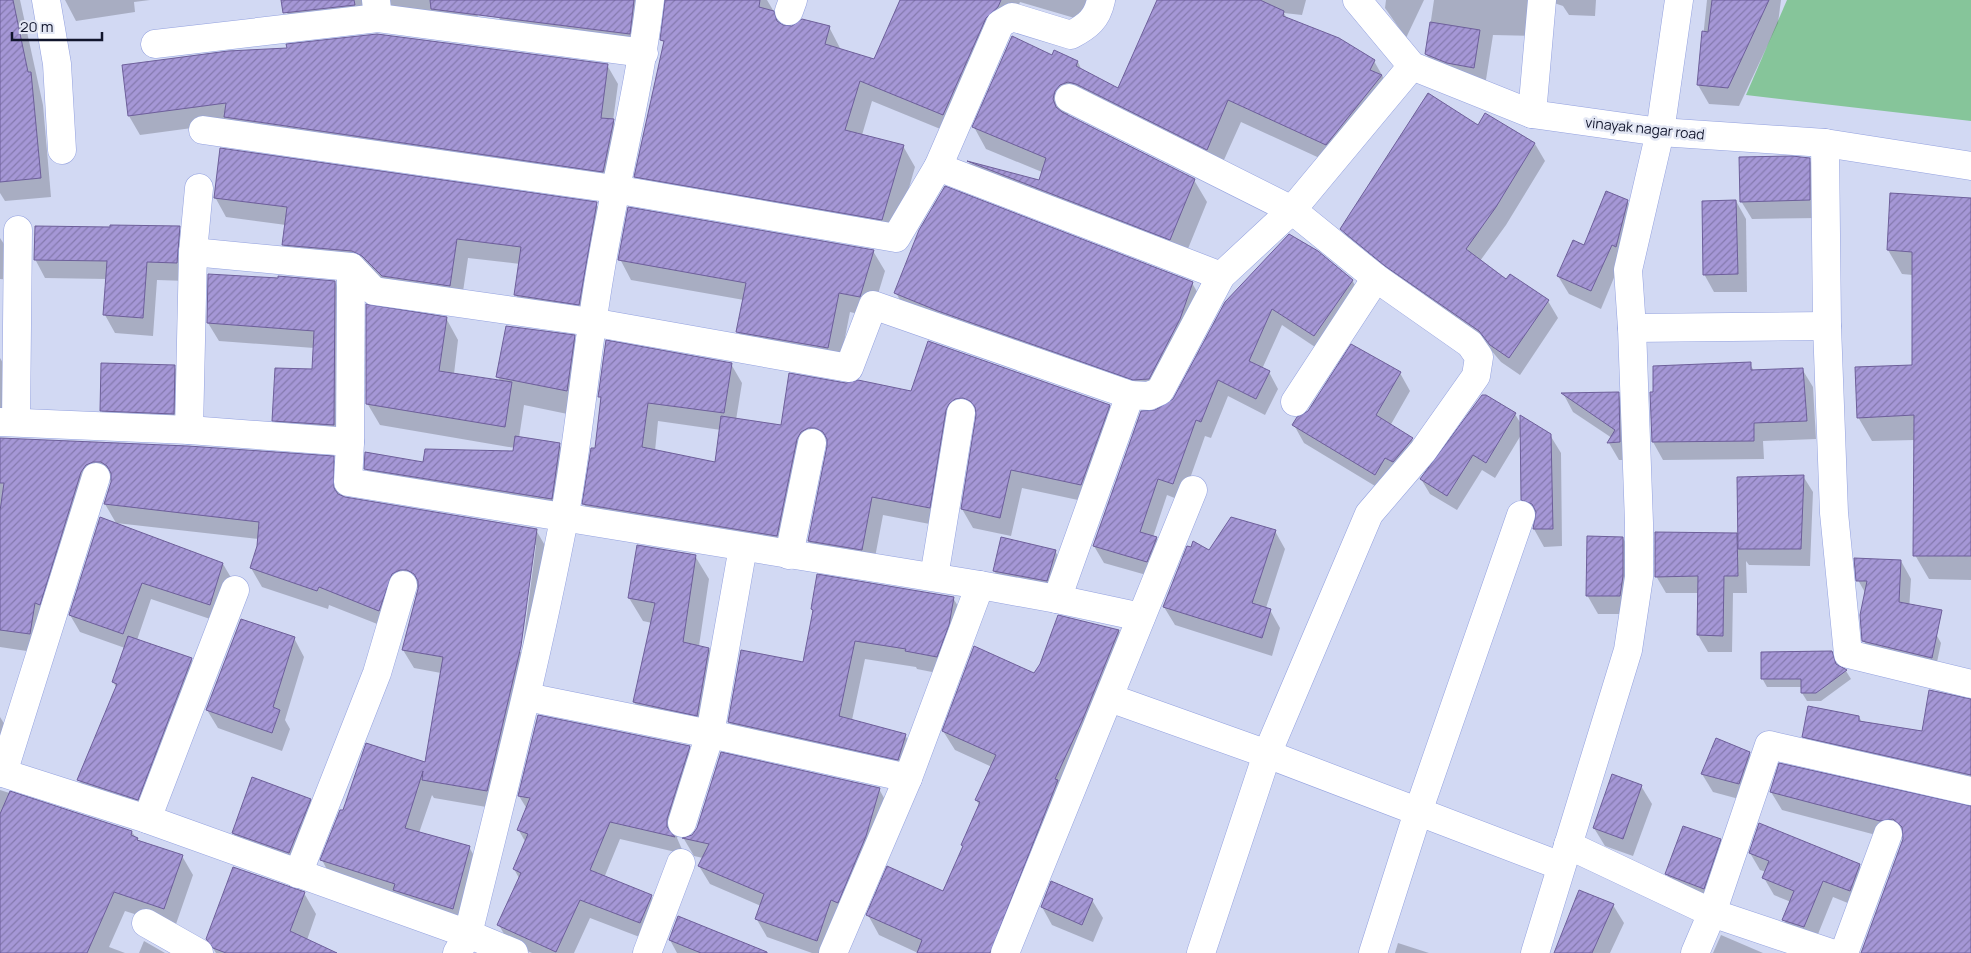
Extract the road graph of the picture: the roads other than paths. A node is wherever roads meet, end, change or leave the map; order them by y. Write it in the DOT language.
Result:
graph roads {
  1 [pos="46,0"];
  2 [pos="650,0"];
  3 [pos="1101,0"];
  4 [pos="1357,0"];
  5 [pos="1542,0"];
  6 [pos="1680,0"];
  7 [pos="377,9"];
  8 [pos="155,44"];
  9 [pos="644,53"];
  10 [pos="1412,66"];
  11 [pos="1070,98"];
  12 [pos="1532,114"];
  13 [pos="203,130"];
  14 [pos="1660,132"];
  15 [pos="1825,143"];
  16 [pos="62,150"];
  17 [pos="1971,166"];
  18 [pos="938,167"];
  19 [pos="199,188"];
  20 [pos="614,189"];
  21 [pos="1292,210"];
  22 [pos="18,230"];
  23 [pos="193,252"];
  24 [pos="351,267"];
  25 [pos="1221,276"];
  26 [pos="1376,278"];
  27 [pos="591,322"];
  28 [pos="1827,326"];
  29 [pos="1632,328"];
  30 [pos="1130,395"];
  31 [pos="1295,402"];
  32 [pos="961,413"];
  33 [pos="8,422"];
  34 [pos="189,430"];
  35 [pos="350,442"];
  36 [pos="812,443"];
  37 [pos="96,477"];
  38 [pos="1193,490"];
  39 [pos="1521,515"];
  40 [pos="564,517"];
  41 [pos="743,547"];
  42 [pos="789,555"];
  43 [pos="934,577"];
  44 [pos="403,585"];
  45 [pos="980,585"];
  46 [pos="235,590"];
  47 [pos="1057,599"];
  48 [pos="1141,618"];
  49 [pos="1971,684"];
  50 [pos="527,697"];
  51 [pos="1110,698"];
  52 [pos="710,734"];
  53 [pos="1267,754"];
  54 [pos="2,772"];
  55 [pos="908,778"];
  56 [pos="1971,791"];
  57 [pos="1418,812"];
  58 [pos="147,819"];
  59 [pos="682,823"];
  60 [pos="1888,834"];
  61 [pos="1564,856"];
  62 [pos="681,863"];
  63 [pos="298,874"];
  64 [pos="1712,913"];
  65 [pos="146,923"];
  66 [pos="463,944"];
  67 [pos="199,953"];
  68 [pos="514,953"];
  69 [pos="647,953"];
  70 [pos="833,953"];
  71 [pos="1005,953"];
  72 [pos="1201,953"];
  73 [pos="1373,953"];
  74 [pos="1535,953"];
  75 [pos="1695,953"];
  76 [pos="1831,953"];
  77 [pos="1844,953"];
  1 -- 16 [label="street"];
  2 -- 9 [label="street"];
  3 -- 18 [label="street"];
  4 -- 10 [label="street, vinayak nagar road"];
  5 -- 12 [label="street"];
  6 -- 14 [label="street"];
  7 -- 8 [label="street"];
  7 -- 9 [label="street"];
  9 -- 20 [label="street"];
  10 -- 12 [label="street, vinayak nagar road"];
  10 -- 21 [label="street"];
  11 -- 21 [label="street"];
  12 -- 14 [label="street, vinayak nagar road"];
  13 -- 20 [label="street"];
  14 -- 15 [label="street, vinayak nagar road"];
  14 -- 29 [label="street"];
  15 -- 17 [label="street, vinayak nagar road"];
  15 -- 28 [label="street"];
  18 -- 20 [label="street"];
  18 -- 25 [label="street"];
  19 -- 23 [label="street"];
  20 -- 27 [label="street"];
  21 -- 25 [label="street"];
  21 -- 26 [label="street"];
  22 -- 33 [label="street"];
  23 -- 24 [label="street"];
  23 -- 34 [label="street"];
  24 -- 27 [label="street"];
  24 -- 35 [label="street"];
  25 -- 30 [label="street"];
  26 -- 31 [label="street"];
  26 -- 53 [label="street"];
  27 -- 30 [label="street"];
  27 -- 40 [label="street"];
  28 -- 29 [label="street"];
  28 -- 49 [label="street"];
  29 -- 61 [label="street"];
  30 -- 47 [label="street"];
  32 -- 43 [label="street"];
  33 -- 34 [label="street"];
  34 -- 35 [label="street"];
  35 -- 40 [label="street"];
  36 -- 42 [label="street"];
  37 -- 54 [label="street"];
  38 -- 48 [label="street"];
  39 -- 57 [label="street"];
  40 -- 41 [label="street"];
  40 -- 50 [label="street"];
  41 -- 42 [label="street"];
  41 -- 52 [label="street"];
  42 -- 43 [label="street"];
  43 -- 45 [label="street"];
  44 -- 63 [label="street"];
  45 -- 47 [label="street"];
  45 -- 55 [label="street"];
  46 -- 58 [label="street"];
  47 -- 48 [label="street"];
  48 -- 51 [label="street"];
  50 -- 52 [label="street"];
  50 -- 66 [label="street"];
  51 -- 53 [label="street"];
  51 -- 71 [label="street"];
  52 -- 55 [label="street"];
  52 -- 59 [label="street"];
  53 -- 57 [label="street"];
  53 -- 72 [label="street"];
  54 -- 58 [label="street"];
  55 -- 70 [label="street"];
  56 -- 64 [label="street"];
  57 -- 61 [label="street"];
  57 -- 73 [label="street"];
  58 -- 63 [label="street"];
  60 -- 77 [label="street"];
  61 -- 64 [label="street"];
  61 -- 74 [label="street"];
  62 -- 69 [label="street"];
  63 -- 66 [label="street"];
  64 -- 75 [label="street"];
  64 -- 76 [label="street"];
  65 -- 67 [label="street"];
  66 -- 68 [label="street"];
}
